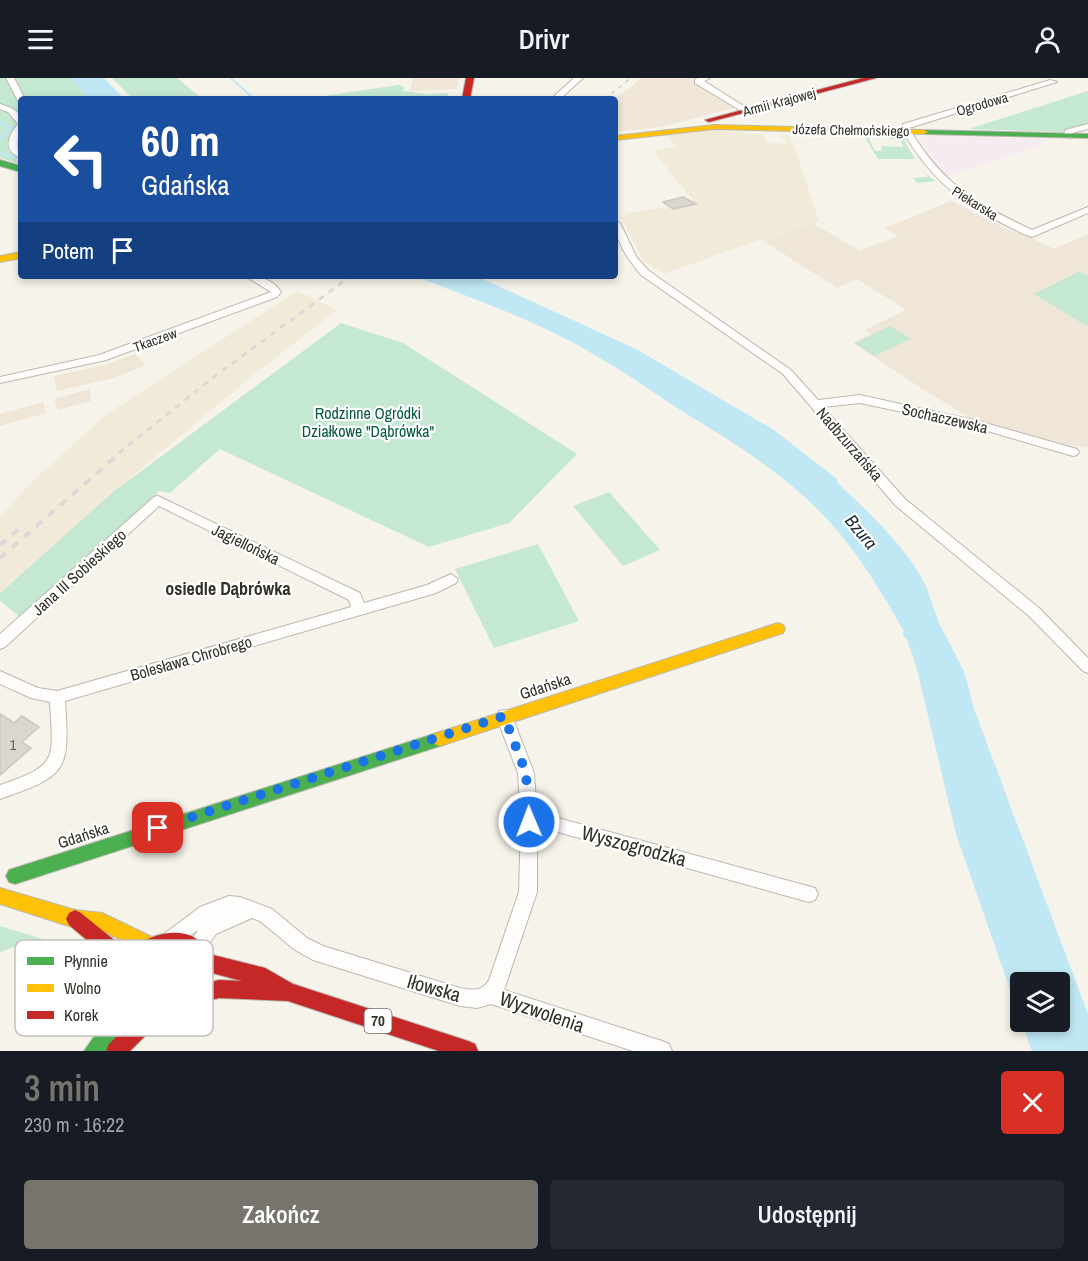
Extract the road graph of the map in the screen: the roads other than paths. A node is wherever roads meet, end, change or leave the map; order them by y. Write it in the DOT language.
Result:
graph roads {
  1 [pos="10,78"];
  2 [pos="470,78"];
  3 [pos="579,78"];
  4 [pos="706,78"];
  5 [pos="872,78"];
  6 [pos="1043,78"];
  7 [pos="19,96"];
  8 [pos="467,96"];
  9 [pos="558,96"];
  10 [pos="0,99"];
  11 [pos="4,107"];
  12 [pos="746,110"];
  13 [pos="18,121"];
  14 [pos="1088,126"];
  15 [pos="18,128"];
  16 [pos="688,129"];
  17 [pos="907,131"];
  18 [pos="1068,136"];
  19 [pos="1088,136"];
  20 [pos="618,138"];
  21 [pos="18,153"];
  22 [pos="0,163"];
  23 [pos="18,168"];
  24 [pos="1088,210"];
  25 [pos="618,229"];
  26 [pos="18,256"];
  27 [pos="0,259"];
  28 [pos="256,279"];
  29 [pos="0,380"];
  30 [pos="815,404"];
  31 [pos="1073,452"];
  32 [pos="158,500"];
  33 [pos="451,579"];
  34 [pos="359,609"];
  35 [pos="778,629"];
  36 [pos="0,643"];
  37 [pos="1088,667"];
  38 [pos="0,677"];
  39 [pos="57,697"];
  40 [pos="504,716"];
  41 [pos="0,792"];
  42 [pos="529,822"];
  43 [pos="15,876"];
  44 [pos="809,894"];
  45 [pos="0,896"];
  46 [pos="250,910"];
  47 [pos="75,919"];
  48 [pos="101,940"];
  49 [pos="140,940"];
  50 [pos="170,940"];
  51 [pos="205,940"];
  52 [pos="213,960"];
  53 [pos="213,989"];
  54 [pos="288,992"];
  55 [pos="491,995"];
  56 [pos="106,1036"];
  57 [pos="131,1036"];
  58 [pos="94,1051"];
  59 [pos="116,1051"];
  60 [pos="468,1051"];
  61 [pos="662,1051"];
  1 -- 7 [label="street"];
  2 -- 8 [label="street"];
  3 -- 9 [label="street"];
  4 -- 12 [label="street"];
  5 -- 12 [label="street, Armii Krajowej"];
  6 -- 17 [label="street, Ogrodowa"];
  10 -- 11 [label="street"];
  11 -- 13 [label="street"];
  12 -- 16 [label="street, Armii Krajowej"];
  14 -- 18 [label="street"];
  15 -- 21 [label="street"];
  16 -- 17 [label="street, Józefa Chełmońskiego"];
  16 -- 20 [label="street, Józefa Chełmońskiego"];
  17 -- 18 [label="street, Józefa Chełmońskiego"];
  17 -- 24 [label="street, Piekarska"];
  18 -- 19 [label="street, Józefa Chełmońskiego"];
  22 -- 23 [label="street"];
  25 -- 30 [label="street, Nadbzurzańska"];
  26 -- 27 [label="street"];
  28 -- 29 [label="street, Tkaczew"];
  30 -- 31 [label="street, Sochaczewska"];
  30 -- 37 [label="street, Nadbzurzańska"];
  32 -- 34 [label="street, Jagiellońska"];
  32 -- 36 [label="street, Jana III Sobieskiego"];
  33 -- 34 [label="street, Bolesława Chrobrego"];
  34 -- 39 [label="street, Bolesława Chrobrego"];
  35 -- 40 [label="street, Gdańska"];
  38 -- 39 [label="street"];
  39 -- 41 [label="street"];
  40 -- 42 [label="street"];
  40 -- 43 [label="street, Gdańska"];
  42 -- 44 [label="street, Wyszogrodzka"];
  42 -- 55 [label="street"];
  45 -- 47 [label="street"];
  46 -- 50 [label="street, Iłowska"];
  46 -- 51 [label="street"];
  46 -- 55 [label="street, Iłowska"];
  47 -- 48 [label="street"];
  47 -- 49 [label="street"];
  52 -- 54 [label="street, 70"];
  53 -- 54 [label="street, 70"];
  54 -- 60 [label="street, 70"];
  55 -- 61 [label="street, Wyzwolenia"];
  56 -- 58 [label="street"];
  57 -- 59 [label="street"];
}
